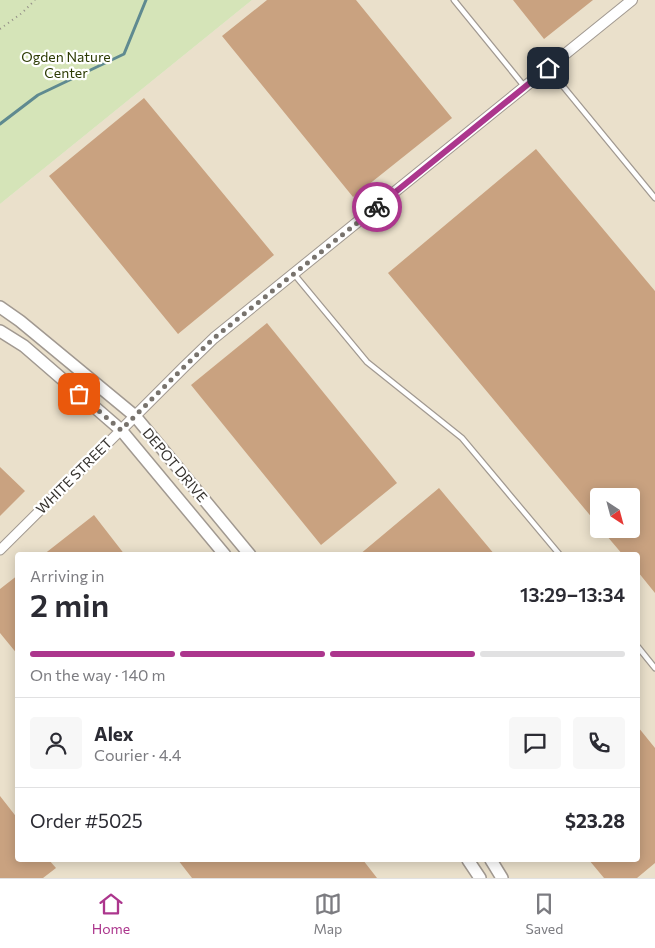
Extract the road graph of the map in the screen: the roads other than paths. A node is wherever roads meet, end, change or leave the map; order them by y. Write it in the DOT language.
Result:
graph roads {
  1 [pos="454,0"];
  2 [pos="632,0"];
  3 [pos="548,68"];
  4 [pos="525,87"];
  5 [pos="655,198"];
  6 [pos="294,274"];
  7 [pos="0,307"];
  8 [pos="0,331"];
  9 [pos="135,416"];
  10 [pos="121,430"];
  11 [pos="0,550"];
  12 [pos="223,552"];
  13 [pos="248,552"];
  14 [pos="557,552"];
  15 [pos="640,649"];
  16 [pos="655,668"];
  17 [pos="469,862"];
  18 [pos="492,862"];
  19 [pos="480,878"];
  20 [pos="502,878"];
  1 -- 4 [label="lane"];
  2 -- 3 [label="street, WHITE STREET"];
  3 -- 4 [label="street, WHITE STREET"];
  3 -- 5 [label="lane"];
  4 -- 6 [label="street, WHITE STREET"];
  6 -- 9 [label="street, WHITE STREET"];
  6 -- 14 [label="lane"];
  7 -- 9 [label="main road, DEPOT DRIVE"];
  8 -- 10 [label="main road, DEPOT DRIVE"];
  9 -- 10 [label="street, WHITE STREET"];
  9 -- 13 [label="main road, DEPOT DRIVE"];
  10 -- 11 [label="street, WHITE STREET"];
  10 -- 12 [label="main road, DEPOT DRIVE"];
  15 -- 16 [label="lane"];
  17 -- 19 [label="main road"];
  18 -- 20 [label="main road"];
}
